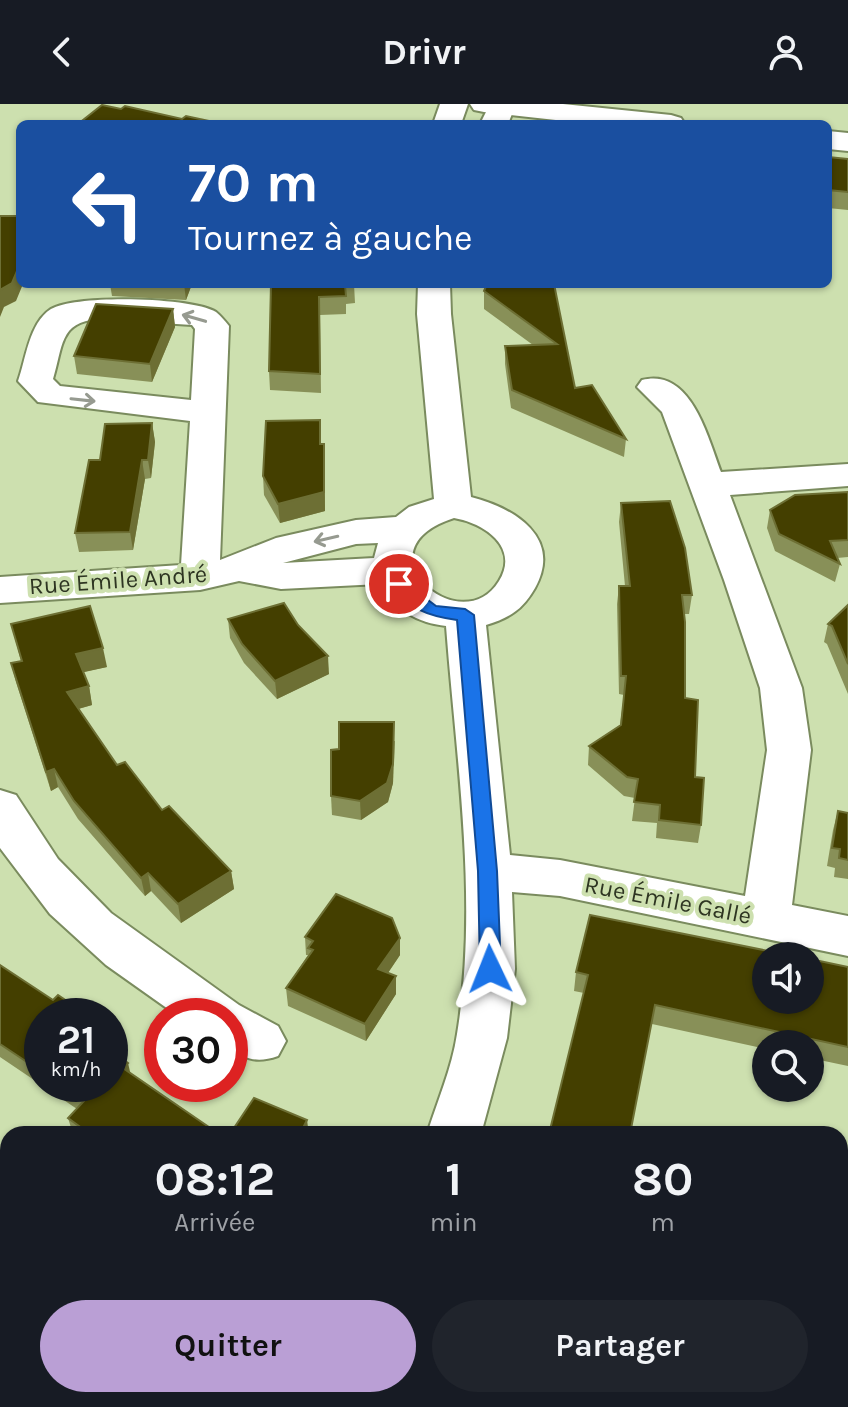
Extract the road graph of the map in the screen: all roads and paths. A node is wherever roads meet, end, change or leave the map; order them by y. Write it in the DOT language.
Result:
graph roads {
  1 [pos="494,111"];
  2 [pos="617,120"];
  3 [pos="434,288"];
  4 [pos="654,387"];
  5 [pos="208,412"];
  6 [pos="848,475"];
  7 [pos="708,485"];
  8 [pos="453,506"];
  9 [pos="403,529"];
  10 [pos="394,570"];
  11 [pos="218,573"];
  12 [pos="0,590"];
  13 [pos="465,615"];
  14 [pos="0,807"];
  15 [pos="488,871"];
  16 [pos="766,919"];
  17 [pos="848,936"];
  18 [pos="193,998"];
  19 [pos="456,1126"];
  1 -- 2 [label="street"];
  3 -- 8 [label="street"];
  4 -- 7 [label="street"];
  5 -- 5 [label="street, one-way"];
  5 -- 11 [label="street"];
  6 -- 7 [label="street"];
  7 -- 16 [label="street"];
  8 -- 9 [label="street"];
  8 -- 13 [label="street"];
  9 -- 10 [label="street"];
  9 -- 11 [label="street, Rue Émile André, one-way"];
  10 -- 11 [label="street, Rue Émile André"];
  10 -- 13 [label="street"];
  11 -- 12 [label="street, Rue Émile André"];
  13 -- 15 [label="street"];
  14 -- 18 [label="street"];
  15 -- 16 [label="street, Rue Émile Gallé"];
  15 -- 19 [label="street"];
  16 -- 17 [label="street, Rue Émile Gallé"];
}
